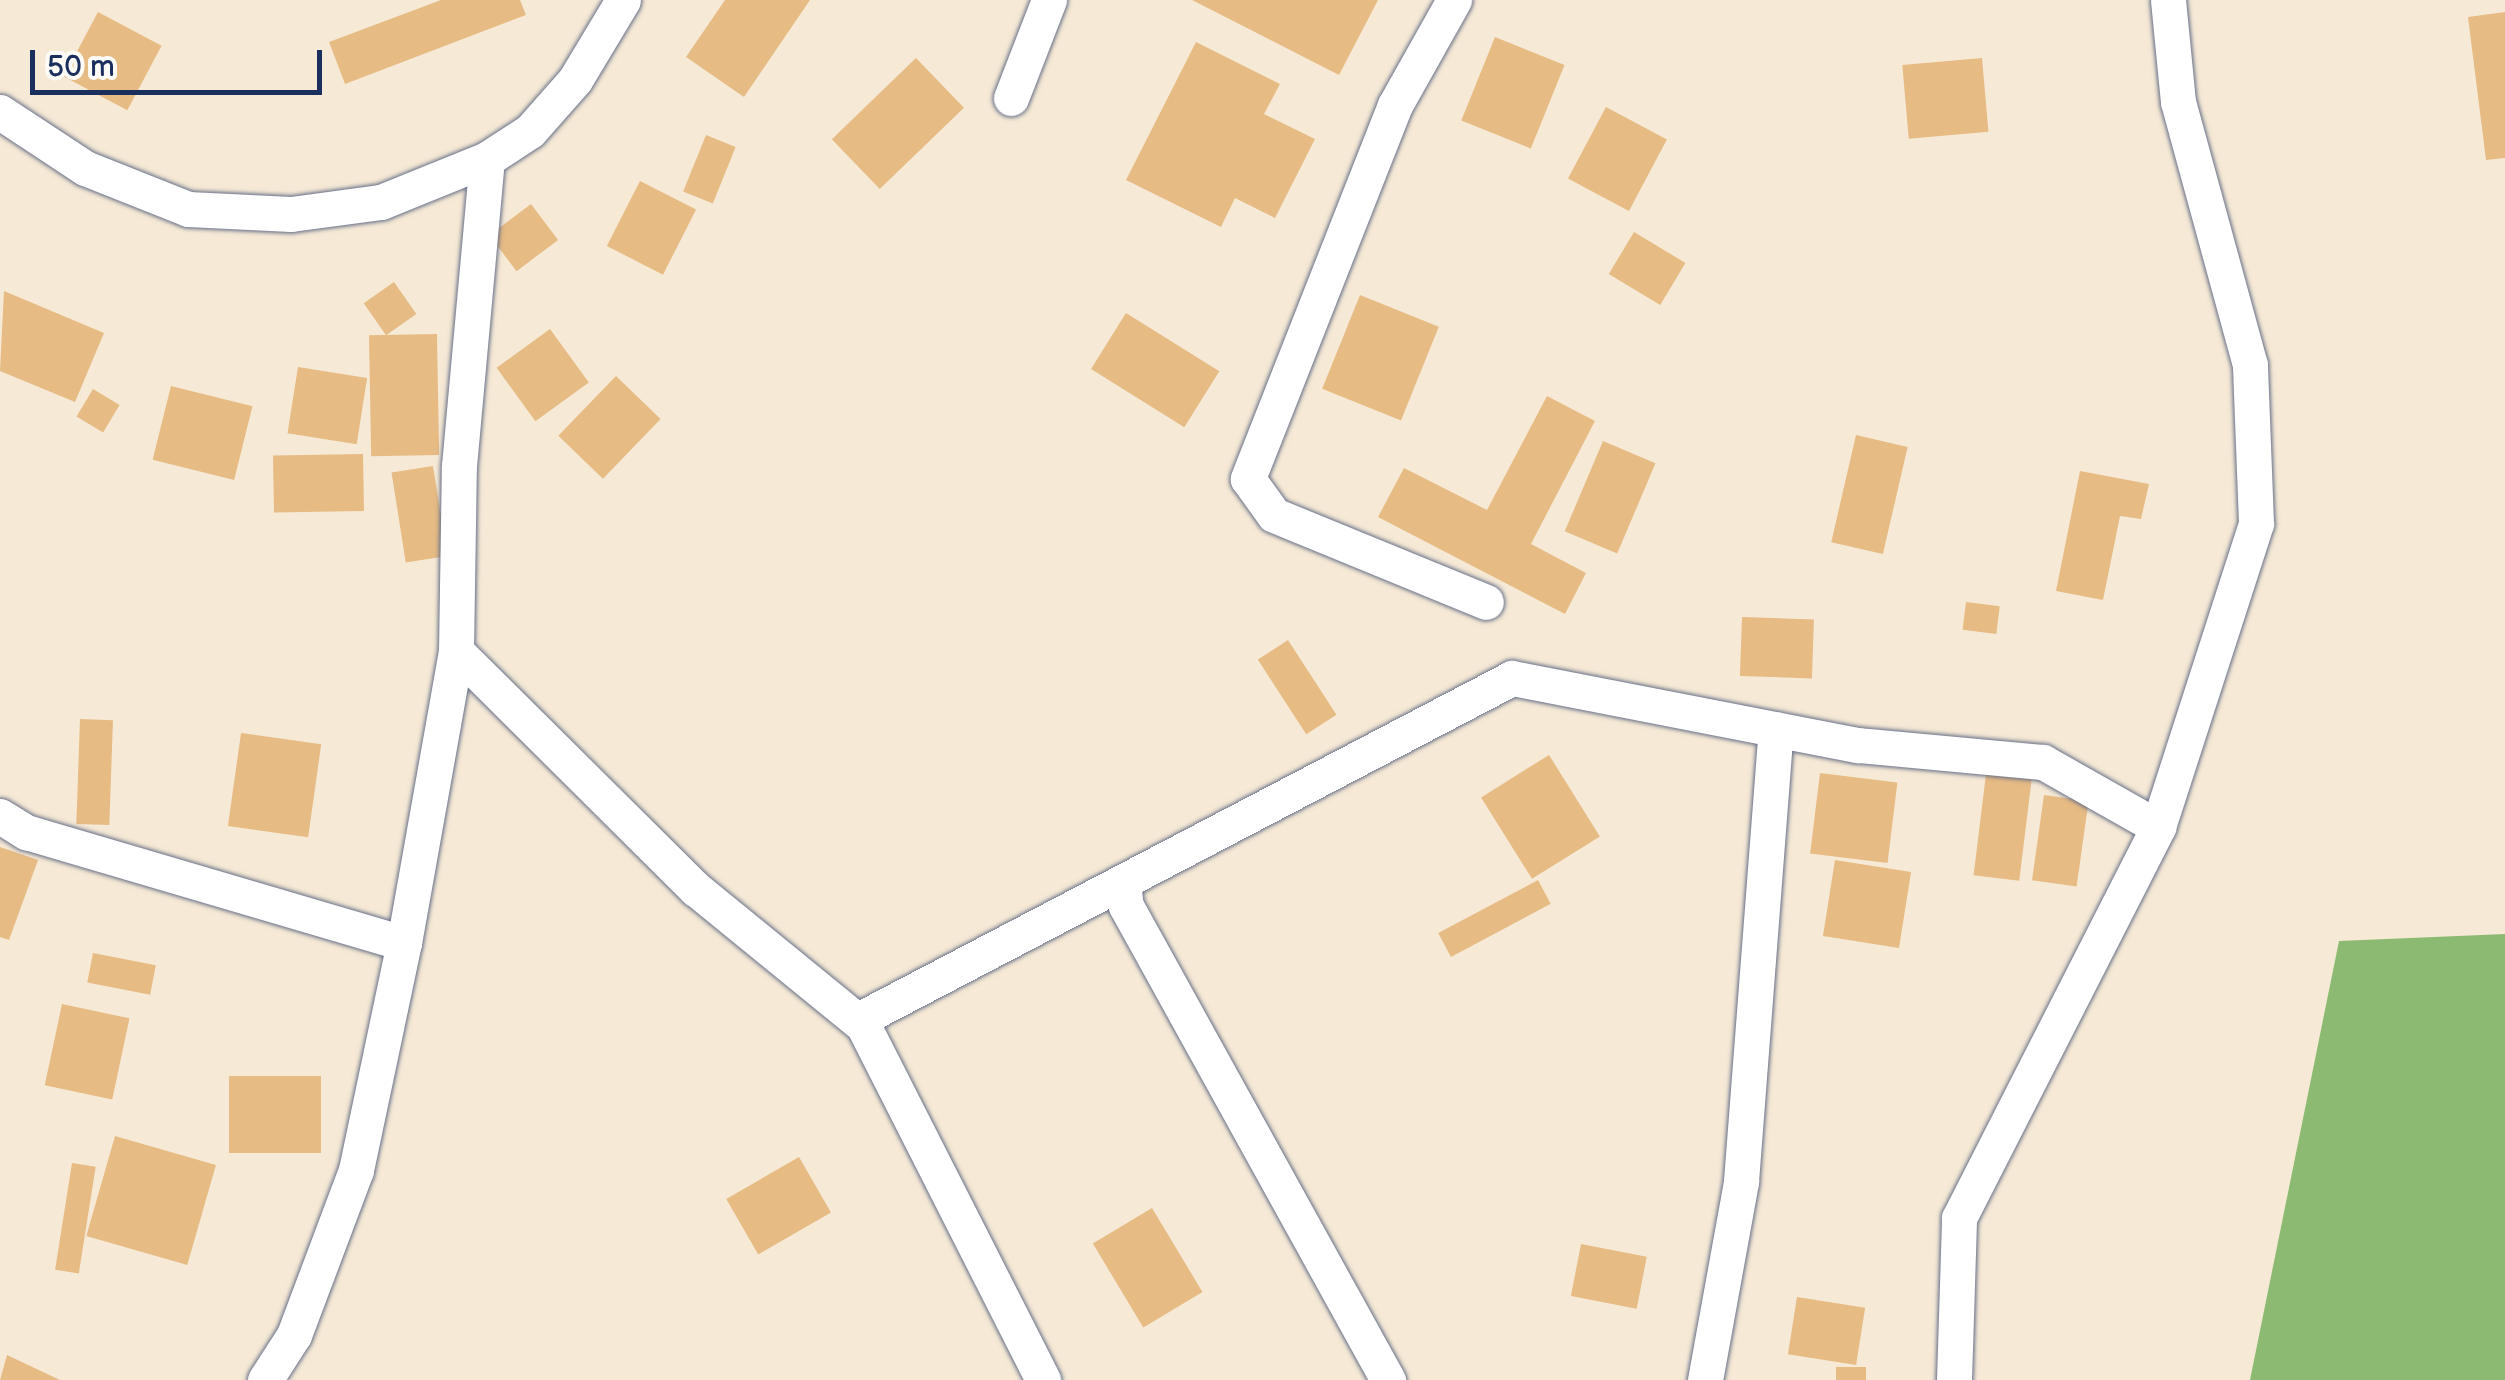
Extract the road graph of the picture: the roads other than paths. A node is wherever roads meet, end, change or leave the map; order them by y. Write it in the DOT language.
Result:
graph roads {
  1 [pos="623,0"];
  2 [pos="1049,0"];
  3 [pos="1454,0"];
  4 [pos="2168,0"];
  5 [pos="1011,98"];
  6 [pos="0,112"];
  7 [pos="486,160"];
  8 [pos="1486,602"];
  9 [pos="456,650"];
  10 [pos="1776,729"];
  11 [pos="0,816"];
  12 [pos="2158,827"];
  13 [pos="1123,883"];
  14 [pos="404,942"];
  15 [pos="858,1020"];
  16 [pos="265,1380"];
  17 [pos="1043,1380"];
  18 [pos="1388,1380"];
  19 [pos="1705,1380"];
  20 [pos="1954,1380"];
  1 -- 7 [label="street"];
  2 -- 5 [label="street"];
  3 -- 8 [label="street"];
  4 -- 12 [label="street"];
  6 -- 7 [label="street"];
  7 -- 9 [label="street"];
  9 -- 14 [label="street"];
  9 -- 15 [label="street"];
  10 -- 12 [label="street"];
  10 -- 13 [label="street"];
  10 -- 19 [label="street"];
  11 -- 14 [label="street"];
  12 -- 20 [label="street"];
  13 -- 15 [label="street"];
  13 -- 18 [label="street"];
  14 -- 16 [label="street"];
  15 -- 17 [label="street"];
}
